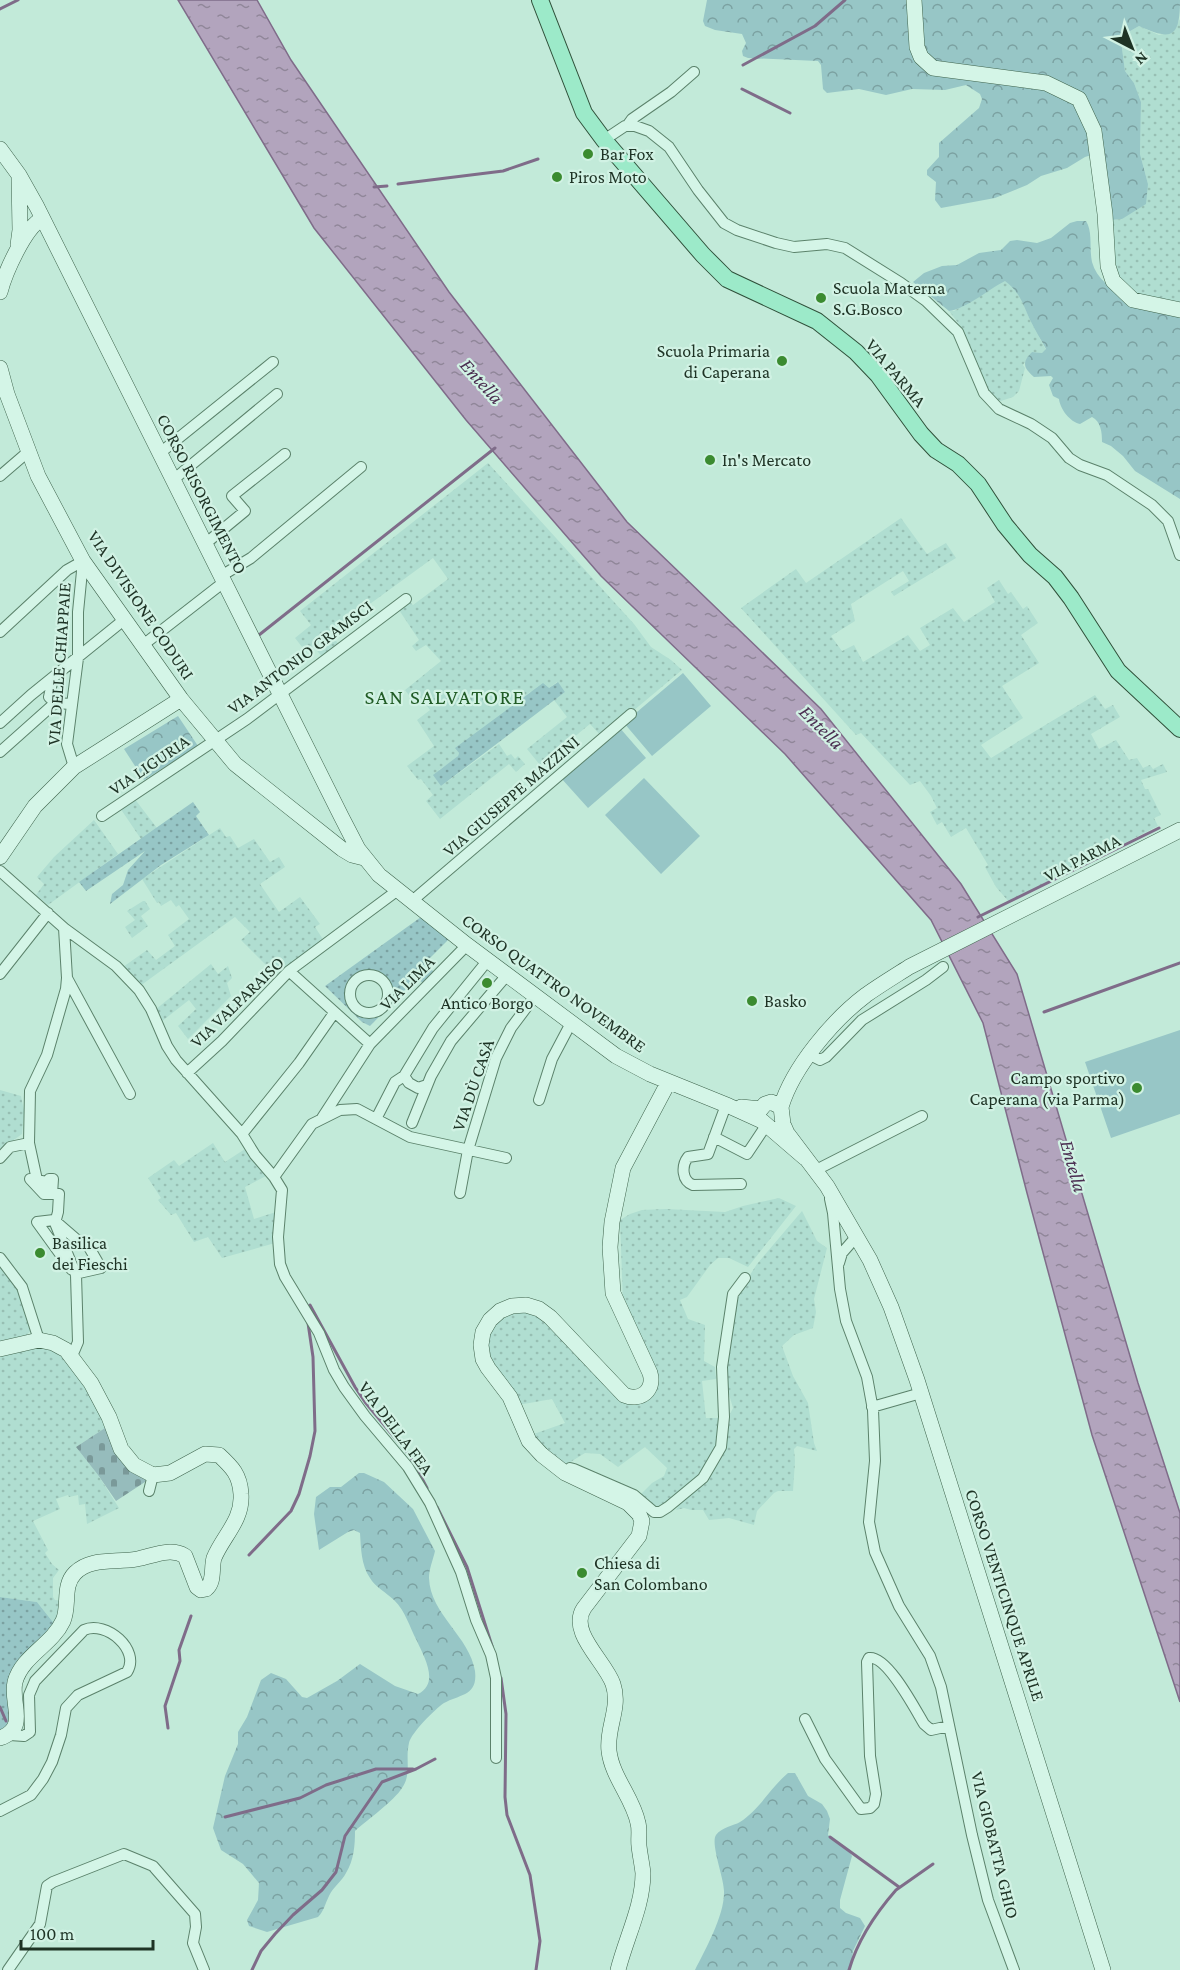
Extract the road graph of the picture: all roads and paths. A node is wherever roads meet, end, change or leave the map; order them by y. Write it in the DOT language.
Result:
graph roads {
  1 [pos="540,0"];
  2 [pos="914,0"];
  3 [pos="693,72"];
  4 [pos="627,126"];
  5 [pos="604,140"];
  6 [pos="0,149"];
  7 [pos="19,175"];
  8 [pos="39,213"];
  9 [pos="20,216"];
  10 [pos="17,251"];
  11 [pos="0,292"];
  12 [pos="1180,310"];
  13 [pos="273,362"];
  14 [pos="0,368"];
  15 [pos="2,386"];
  16 [pos="277,394"];
  17 [pos="28,452"];
  18 [pos="160,453"];
  19 [pos="285,454"];
  20 [pos="361,467"];
  21 [pos="0,476"];
  22 [pos="173,480"];
  23 [pos="205,544"];
  24 [pos="1180,555"];
  25 [pos="83,561"];
  26 [pos="223,579"];
  27 [pos="406,599"];
  28 [pos="125,619"];
  29 [pos="0,632"];
  30 [pos="143,645"];
  31 [pos="78,658"];
  32 [pos="53,678"];
  33 [pos="280,694"];
  34 [pos="181,699"];
  35 [pos="55,703"];
  36 [pos="71,704"];
  37 [pos="631,714"];
  38 [pos="0,723"];
  39 [pos="1180,729"];
  40 [pos="214,741"];
  41 [pos="0,752"];
  42 [pos="74,767"];
  43 [pos="102,816"];
  44 [pos="341,816"];
  45 [pos="309,822"];
  46 [pos="324,828"];
  47 [pos="1180,830"];
  48 [pos="355,843"];
  49 [pos="0,857"];
  50 [pos="364,858"];
  51 [pos="0,871"];
  52 [pos="398,890"];
  53 [pos="412,901"];
  54 [pos="48,913"];
  55 [pos="64,928"];
  56 [pos="467,945"];
  57 [pos="488,960"];
  58 [pos="943,967"];
  59 [pos="289,971"];
  60 [pos="0,974"];
  61 [pos="507,975"];
  62 [pos="67,978"];
  63 [pos="535,996"];
  64 [pos="334,1013"];
  65 [pos="571,1023"];
  66 [pos="370,1044"];
  67 [pos="810,1055"];
  68 [pos="186,1073"];
  69 [pos="404,1076"];
  70 [pos="668,1083"];
  71 [pos="427,1085"];
  72 [pos="129,1094"];
  73 [pos="539,1100"];
  74 [pos="728,1105"];
  75 [pos="771,1114"];
  76 [pos="922,1116"];
  77 [pos="321,1118"];
  78 [pos="376,1119"];
  79 [pos="412,1123"];
  80 [pos="242,1134"];
  81 [pos="714,1137"];
  82 [pos="29,1143"];
  83 [pos="468,1150"];
  84 [pos="0,1158"];
  85 [pos="506,1158"];
  86 [pos="805,1158"];
  87 [pos="816,1170"];
  88 [pos="274,1177"];
  89 [pos="741,1184"];
  90 [pos="827,1186"];
  91 [pos="460,1193"];
  92 [pos="55,1223"];
  93 [pos="855,1233"];
  94 [pos="836,1237"];
  95 [pos="0,1258"];
  96 [pos="838,1266"];
  97 [pos="73,1268"];
  98 [pos="745,1278"];
  99 [pos="39,1340"];
  100 [pos="0,1349"];
  101 [pos="72,1356"];
  102 [pos="921,1393"];
  103 [pos="872,1407"];
  104 [pos="565,1473"];
  105 [pos="153,1475"];
  106 [pos="149,1491"];
  107 [pos="805,1719"];
  108 [pos="950,1726"];
  109 [pos="5,1736"];
  110 [pos="496,1758"];
  111 [pos="0,1811"];
  112 [pos="8,1970"];
  113 [pos="204,1970"];
  114 [pos="618,1970"];
  115 [pos="1014,1970"];
  116 [pos="1103,1970"];
  1 -- 5 [label="main road, VIA PARMA"];
  2 -- 12 [label="street"];
  3 -- 4 [label="street"];
  4 -- 5 [label="street"];
  4 -- 24 [label="street"];
  5 -- 39 [label="main road, VIA PARMA"];
  6 -- 7 [label="street, CORSO RISORGIMENTO"];
  7 -- 8 [label="street, CORSO RISORGIMENTO"];
  7 -- 9 [label="street"];
  8 -- 9 [label="street"];
  8 -- 10 [label="street"];
  8 -- 18 [label="street, CORSO RISORGIMENTO"];
  9 -- 10 [label="street"];
  10 -- 11 [label="street"];
  13 -- 18 [label="street"];
  14 -- 15 [label="street, VIA DIVISIONE CODURI"];
  15 -- 17 [label="street, VIA DIVISIONE CODURI"];
  16 -- 22 [label="street"];
  17 -- 21 [label="street"];
  17 -- 25 [label="street, VIA DIVISIONE CODURI"];
  18 -- 22 [label="street, CORSO RISORGIMENTO"];
  19 -- 23 [label="street"];
  20 -- 26 [label="street"];
  22 -- 23 [label="street, CORSO RISORGIMENTO"];
  23 -- 26 [label="street, CORSO RISORGIMENTO"];
  25 -- 28 [label="street, VIA DIVISIONE CODURI"];
  25 -- 29 [label="street"];
  25 -- 31 [label="street, VIA DELLE CHIAPPAIE"];
  26 -- 30 [label="street"];
  26 -- 33 [label="street, CORSO RISORGIMENTO"];
  27 -- 33 [label="street, VIA ANTONIO GRAMSCI"];
  28 -- 30 [label="street, VIA DIVISIONE CODURI"];
  28 -- 31 [label="street"];
  30 -- 34 [label="street, VIA DIVISIONE CODURI"];
  31 -- 32 [label="street"];
  31 -- 36 [label="street, VIA DELLE CHIAPPAIE"];
  32 -- 35 [label="street"];
  32 -- 38 [label="street"];
  33 -- 40 [label="street, VIA ANTONIO GRAMSCI"];
  33 -- 44 [label="street, CORSO RISORGIMENTO"];
  34 -- 40 [label="street, VIA DIVISIONE CODURI"];
  34 -- 42 [label="street"];
  35 -- 36 [label="street"];
  35 -- 41 [label="street"];
  36 -- 42 [label="street, VIA DELLE CHIAPPAIE"];
  37 -- 53 [label="street, VIA GIUSEPPE MAZZINI"];
  40 -- 43 [label="street, VIA LIGURIA"];
  40 -- 45 [label="street, VIA DIVISIONE CODURI"];
  42 -- 49 [label="street"];
  44 -- 46 [label="street"];
  44 -- 48 [label="street, CORSO RISORGIMENTO"];
  45 -- 46 [label="street, VIA DIVISIONE CODURI"];
  45 -- 50 [label="street, VIA DIVISIONE CODURI"];
  46 -- 48 [label="street, VIA DIVISIONE CODURI"];
  47 -- 67 [label="street, VIA PARMA"];
  48 -- 50 [label="street, CORSO RISORGIMENTO"];
  50 -- 52 [label="street, CORSO QUATTRO NOVEMBRE"];
  51 -- 54 [label="street, VIA DELLA FEA"];
  52 -- 53 [label="street, CORSO QUATTRO NOVEMBRE"];
  52 -- 59 [label="street, VIA VALPARAISO"];
  53 -- 56 [label="street, CORSO QUATTRO NOVEMBRE"];
  54 -- 55 [label="street, VIA DELLA FEA"];
  54 -- 60 [label="street"];
  55 -- 62 [label="street"];
  55 -- 68 [label="street, VIA DELLA FEA"];
  56 -- 57 [label="street, CORSO QUATTRO NOVEMBRE"];
  56 -- 66 [label="street, VIA LIMA"];
  57 -- 61 [label="street, CORSO QUATTRO NOVEMBRE"];
  57 -- 69 [label="street"];
  58 -- 67 [label="street"];
  59 -- 64 [label="street"];
  59 -- 68 [label="street, VIA VALPARAISO"];
  61 -- 63 [label="street, CORSO QUATTRO NOVEMBRE"];
  61 -- 71 [label="street"];
  62 -- 72 [label="street"];
  62 -- 82 [label="street"];
  63 -- 65 [label="street, CORSO QUATTRO NOVEMBRE"];
  63 -- 83 [label="street, VIA DÙ CASÀ"];
  64 -- 66 [label="street"];
  64 -- 80 [label="street"];
  65 -- 70 [label="street, CORSO QUATTRO NOVEMBRE"];
  65 -- 73 [label="street"];
  66 -- 77 [label="street, VIA LIMA"];
  67 -- 75 [label="street, VIA PARMA"];
  68 -- 80 [label="street, VIA DELLA FEA"];
  69 -- 71 [label="street"];
  69 -- 78 [label="street"];
  70 -- 74 [label="street, CORSO QUATTRO NOVEMBRE"];
  70 -- 104 [label="street"];
  71 -- 79 [label="street"];
  74 -- 75 [label="street, CORSO QUATTRO NOVEMBRE"];
  74 -- 81 [label="street"];
  75 -- 81 [label="street"];
  75 -- 86 [label="street, CORSO QUATTRO NOVEMBRE"];
  76 -- 87 [label="street"];
  77 -- 78 [label="street"];
  77 -- 88 [label="street, VIA LIMA"];
  78 -- 83 [label="street"];
  80 -- 88 [label="street, VIA DELLA FEA"];
  81 -- 89 [label="street"];
  82 -- 84 [label="street"];
  82 -- 92 [label="street"];
  83 -- 85 [label="street"];
  83 -- 91 [label="street, VIA DÙ CASÀ"];
  86 -- 87 [label="street, CORSO VENTICINQUE APRILE"];
  87 -- 90 [label="street, CORSO VENTICINQUE APRILE"];
  88 -- 110 [label="street, VIA DELLA FEA"];
  90 -- 93 [label="street, CORSO VENTICINQUE APRILE"];
  90 -- 94 [label="street, VIA GIOBATTA GHIO"];
  92 -- 97 [label="street"];
  92 -- 97 [label="street"];
  92 -- 97 [label="street"];
  93 -- 94 [label="street"];
  93 -- 96 [label="street"];
  93 -- 102 [label="street, CORSO VENTICINQUE APRILE"];
  94 -- 96 [label="street, VIA GIOBATTA GHIO"];
  95 -- 99 [label="street"];
  96 -- 103 [label="street, VIA GIOBATTA GHIO"];
  97 -- 101 [label="street"];
  98 -- 104 [label="street"];
  99 -- 100 [label="street"];
  99 -- 101 [label="street"];
  101 -- 105 [label="street"];
  102 -- 103 [label="street"];
  102 -- 116 [label="street, CORSO VENTICINQUE APRILE"];
  103 -- 108 [label="street, VIA GIOBATTA GHIO"];
  104 -- 114 [label="street"];
  105 -- 106 [label="street"];
  105 -- 109 [label="street"];
  107 -- 108 [label="street"];
  108 -- 115 [label="street, VIA GIOBATTA GHIO"];
  109 -- 111 [label="street"];
  112 -- 113 [label="street"];
}
